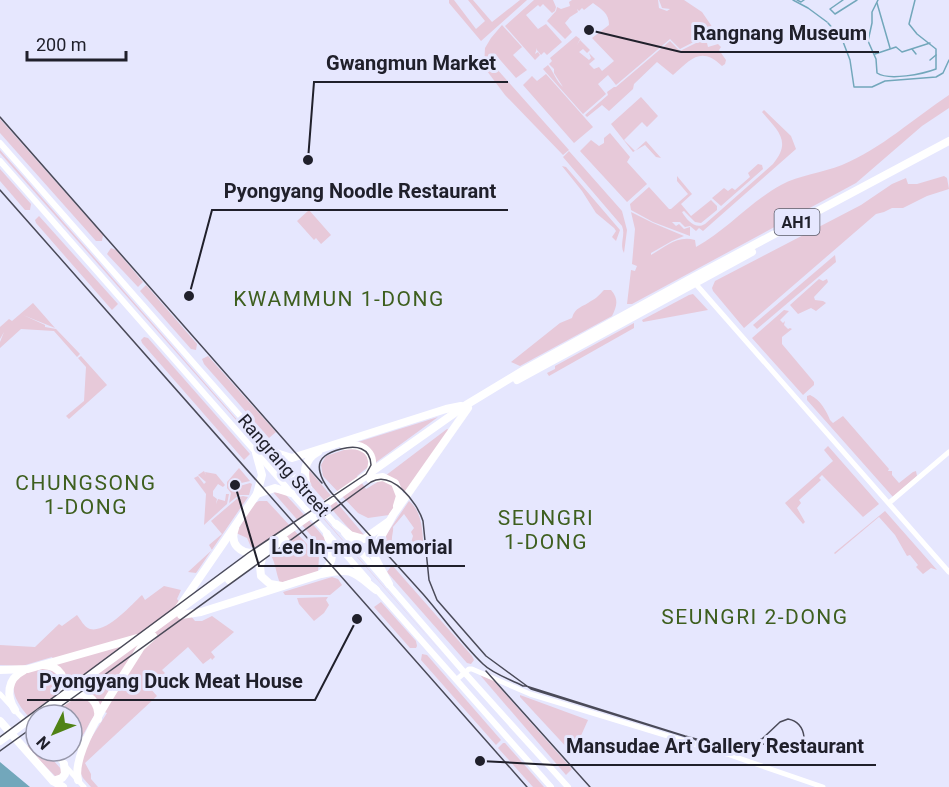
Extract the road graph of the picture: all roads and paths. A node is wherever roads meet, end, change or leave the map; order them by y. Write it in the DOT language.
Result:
graph roads {
  1 [pos="949,141"];
  2 [pos="0,143"];
  3 [pos="949,146"];
  4 [pos="0,161"];
  5 [pos="694,281"];
  6 [pos="467,407"];
  7 [pos="273,452"];
  8 [pos="949,452"];
  9 [pos="256,453"];
  10 [pos="368,478"];
  11 [pos="291,493"];
  12 [pos="257,494"];
  13 [pos="310,495"];
  14 [pos="889,503"];
  15 [pos="391,518"];
  16 [pos="237,523"];
  17 [pos="336,524"];
  18 [pos="327,534"];
  19 [pos="260,554"];
  20 [pos="949,572"];
  21 [pos="321,574"];
  22 [pos="389,584"];
  23 [pos="284,586"];
  24 [pos="376,590"];
  25 [pos="179,613"];
  26 [pos="151,634"];
  27 [pos="42,665"];
  28 [pos="28,669"];
  29 [pos="0,670"];
  30 [pos="464,672"];
  31 [pos="456,680"];
  32 [pos="0,694"];
  33 [pos="68,695"];
  34 [pos="58,703"];
  35 [pos="100,709"];
  36 [pos="15,710"];
  37 [pos="24,720"];
  38 [pos="0,721"];
  39 [pos="24,727"];
  40 [pos="11,735"];
  41 [pos="86,739"];
  42 [pos="0,746"];
  43 [pos="64,764"];
  44 [pos="78,780"];
  45 [pos="53,781"];
  46 [pos="63,787"];
  47 [pos="84,787"];
  48 [pos="551,787"];
  49 [pos="568,787"];
  50 [pos="823,787"];
  1 -- 5 [label="highway, AH1"];
  2 -- 7 [label="main road, Rangrang Street"];
  3 -- 5 [label="highway, AH1"];
  4 -- 9 [label="main road, Rangrang Street"];
  5 -- 6 [label="highway"];
  5 -- 14 [label="main road"];
  6 -- 7 [label="highway"];
  6 -- 10 [label="highway"];
  6 -- 15 [label="highway"];
  7 -- 13 [label="main road, Rangrang Street"];
  8 -- 14 [label="main road"];
  9 -- 11 [label="main road, Rangrang Street"];
  9 -- 12 [label="highway"];
  10 -- 13 [label="highway"];
  10 -- 15 [label="highway"];
  10 -- 19 [label="highway"];
  11 -- 12 [label="highway"];
  11 -- 18 [label="main road, Rangrang Street"];
  12 -- 16 [label="highway"];
  13 -- 17 [label="main road, Rangrang Street"];
  14 -- 20 [label="main road"];
  15 -- 17 [label="highway"];
  15 -- 22 [label="highway"];
  16 -- 19 [label="highway"];
  16 -- 25 [label="highway"];
  17 -- 22 [label="main road, Rangrang Street"];
  18 -- 21 [label="highway"];
  18 -- 24 [label="main road, Rangrang Street"];
  19 -- 23 [label="highway"];
  19 -- 25 [label="highway"];
  21 -- 23 [label="highway"];
  21 -- 24 [label="highway"];
  22 -- 30 [label="main road, Rangrang Street"];
  23 -- 25 [label="highway"];
  24 -- 31 [label="main road, Rangrang Street"];
  25 -- 26 [label="highway"];
  26 -- 27 [label="highway"];
  26 -- 33 [label="highway"];
  26 -- 35 [label="highway"];
  27 -- 28 [label="highway"];
  27 -- 33 [label="highway"];
  28 -- 29 [label="highway"];
  28 -- 36 [label="highway"];
  30 -- 31 [label="main road"];
  30 -- 49 [label="main road, Rangrang Street"];
  30 -- 50 [label="main road"];
  31 -- 48 [label="main road, Rangrang Street"];
  32 -- 36 [label="main road"];
  33 -- 34 [label="highway"];
  33 -- 35 [label="highway"];
  33 -- 40 [label="highway"];
  35 -- 41 [label="highway"];
  36 -- 37 [label="main road"];
  38 -- 40 [label="highway"];
  39 -- 40 [label="highway"];
  40 -- 42 [label="highway"];
  40 -- 45 [label="highway"];
  41 -- 44 [label="highway"];
  43 -- 44 [label="main road"];
  43 -- 45 [label="highway"];
  44 -- 47 [label="main road"];
  45 -- 46 [label="highway"];
}
